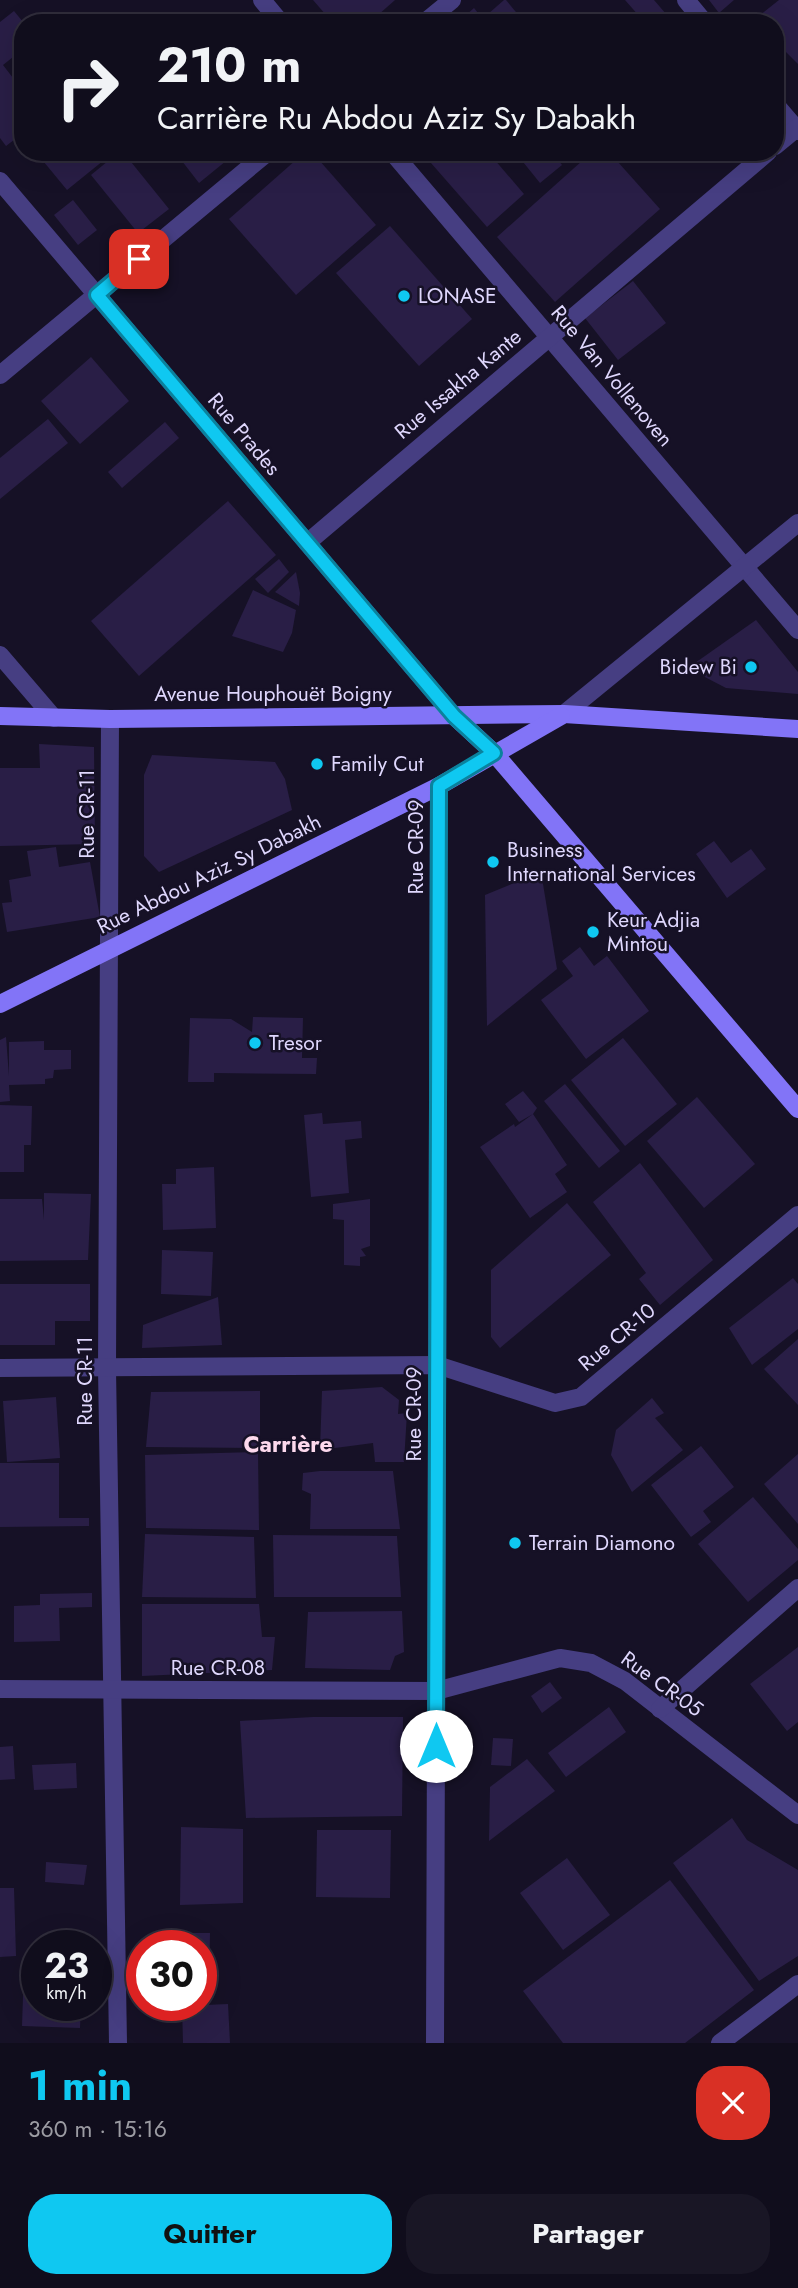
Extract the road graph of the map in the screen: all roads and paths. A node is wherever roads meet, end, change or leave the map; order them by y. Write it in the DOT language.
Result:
graph roads {
  1 [pos="262,0"];
  2 [pos="452,0"];
  3 [pos="686,0"];
  4 [pos="274,14"];
  5 [pos="435,14"];
  6 [pos="698,14"];
  7 [pos="784,114"];
  8 [pos="797,129"];
  9 [pos="257,161"];
  10 [pos="400,161"];
  11 [pos="757,161"];
  12 [pos="0,181"];
  13 [pos="97,295"];
  14 [pos="549,337"];
  15 [pos="0,375"];
  16 [pos="798,523"];
  17 [pos="306,542"];
  18 [pos="745,567"];
  19 [pos="798,630"];
  20 [pos="0,655"];
  21 [pos="564,715"];
  22 [pos="0,716"];
  23 [pos="454,716"];
  24 [pos="54,718"];
  25 [pos="110,719"];
  26 [pos="798,729"];
  27 [pos="494,753"];
  28 [pos="439,786"];
  29 [pos="109,949"];
  30 [pos="0,1004"];
  31 [pos="798,1109"];
  32 [pos="798,1215"];
  33 [pos="437,1364"];
  34 [pos="0,1368"];
  35 [pos="107,1369"];
  36 [pos="798,1588"];
  37 [pos="0,1689"];
  38 [pos="112,1690"];
  39 [pos="436,1691"];
  40 [pos="660,1709"];
  41 [pos="798,1815"];
  42 [pos="798,1984"];
  43 [pos="118,2043"];
  44 [pos="435,2043"];
  45 [pos="720,2043"];
  1 -- 4 [label="street"];
  2 -- 5 [label="street"];
  3 -- 6 [label="street"];
  7 -- 8 [label="street"];
  9 -- 13 [label="street"];
  10 -- 14 [label="street, Rue Van Vollenoven"];
  11 -- 14 [label="street, Rue Issakha Kante"];
  12 -- 13 [label="street, Rue Prades"];
  13 -- 15 [label="street"];
  13 -- 17 [label="street, Rue Prades"];
  14 -- 17 [label="street, Rue Issakha Kante"];
  14 -- 18 [label="street, Rue Van Vollenoven"];
  16 -- 18 [label="street"];
  17 -- 23 [label="street, Rue Prades"];
  18 -- 19 [label="street, Rue Van Vollenoven"];
  18 -- 21 [label="street"];
  20 -- 24 [label="street"];
  21 -- 23 [label="street, Avenue Houphouët Boigny"];
  21 -- 26 [label="street, Avenue Houphouët Boigny"];
  21 -- 27 [label="street, Rue Abdou Aziz Sy Dabakh"];
  22 -- 24 [label="street, Avenue Houphouët Boigny"];
  23 -- 25 [label="street, Avenue Houphouët Boigny"];
  23 -- 27 [label="street"];
  24 -- 25 [label="street, Avenue Houphouët Boigny"];
  25 -- 29 [label="street, Rue CR-11"];
  27 -- 28 [label="street, Rue Abdou Aziz Sy Dabakh"];
  27 -- 31 [label="street"];
  28 -- 29 [label="street, Rue Abdou Aziz Sy Dabakh"];
  28 -- 33 [label="street, Rue CR-09"];
  29 -- 30 [label="street, Rue Abdou Aziz Sy Dabakh"];
  29 -- 35 [label="street, Rue CR-11"];
  32 -- 33 [label="street, Rue CR-10"];
  33 -- 35 [label="street, Rue CR-10"];
  33 -- 39 [label="street, Rue CR-09"];
  34 -- 35 [label="street, Rue CR-10"];
  35 -- 38 [label="street, Rue CR-11"];
  36 -- 40 [label="street"];
  37 -- 38 [label="street, Rue CR-08"];
  38 -- 39 [label="street, Rue CR-08"];
  38 -- 43 [label="street, Rue CR-11"];
  39 -- 40 [label="street, Rue CR-05"];
  39 -- 44 [label="street, Rue CR-09"];
  40 -- 41 [label="street, Rue CR-05"];
  42 -- 45 [label="street"];
}
